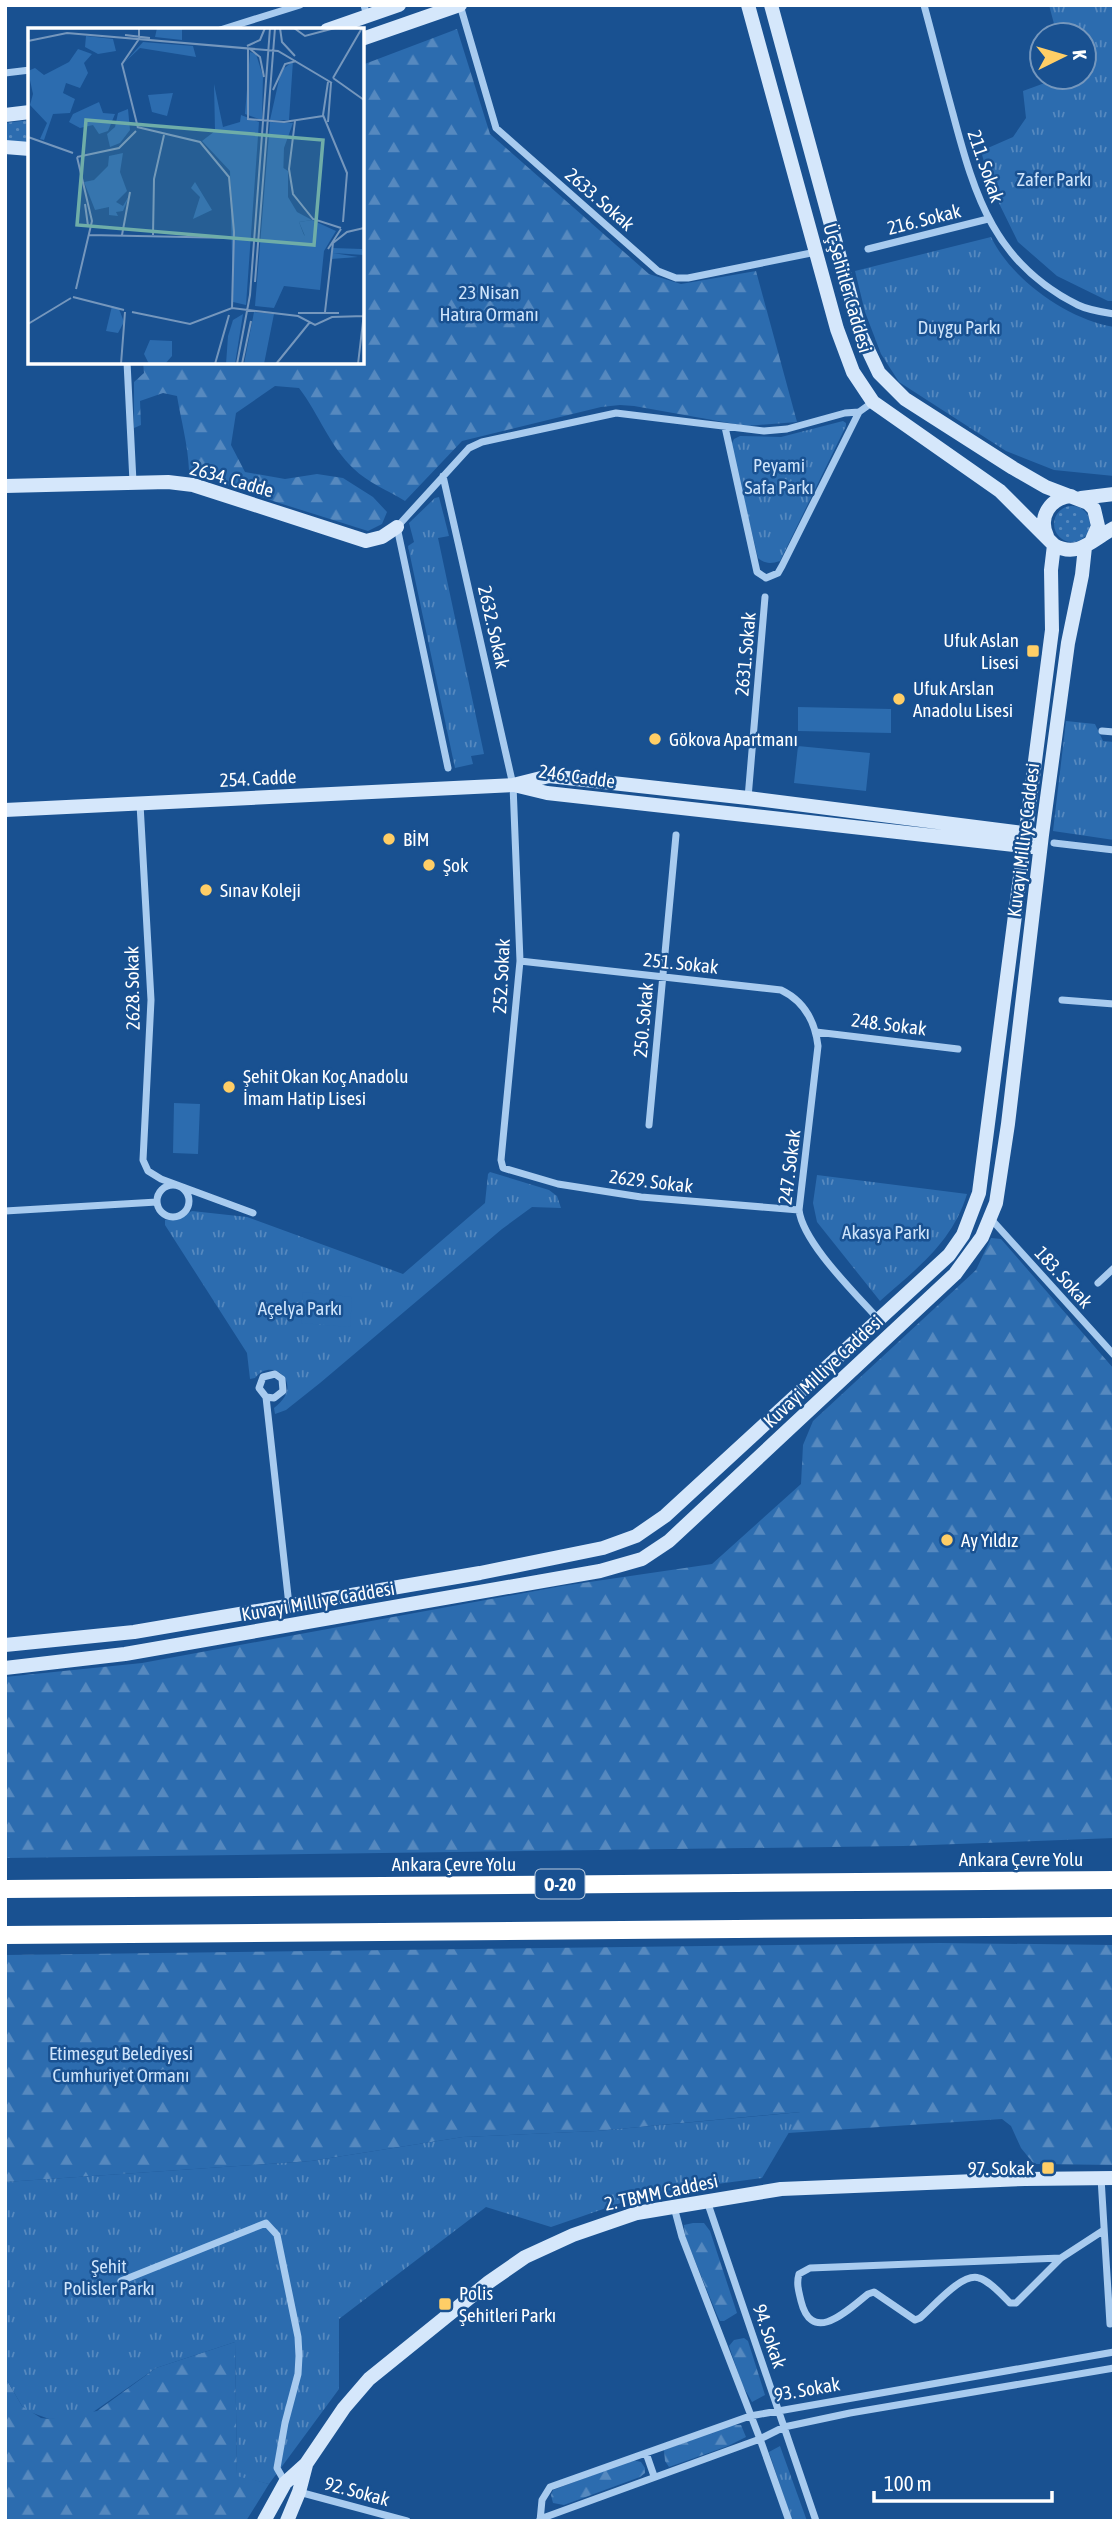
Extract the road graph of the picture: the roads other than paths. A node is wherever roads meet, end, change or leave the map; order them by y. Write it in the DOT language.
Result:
graph roads {
  1 [pos="300,5"];
  2 [pos="399,5"];
  3 [pos="460,5"];
  4 [pos="748,5"];
  5 [pos="771,5"];
  6 [pos="924,5"];
  7 [pos="365,10"];
  8 [pos="226,28"];
  9 [pos="331,28"];
  10 [pos="364,38"];
  11 [pos="28,71"];
  12 [pos="5,73"];
  13 [pos="28,112"];
  14 [pos="5,115"];
  15 [pos="5,147"];
  16 [pos="28,149"];
  17 [pos="988,219"];
  18 [pos="868,248"];
  19 [pos="816,252"];
  20 [pos="1114,314"];
  21 [pos="127,364"];
  22 [pos="873,402"];
  23 [pos="859,412"];
  24 [pos="725,427"];
  25 [pos="443,476"];
  26 [pos="133,482"];
  27 [pos="5,486"];
  28 [pos="1114,494"];
  29 [pos="1077,497"];
  30 [pos="397,527"];
  31 [pos="1114,528"];
  32 [pos="1051,542"];
  33 [pos="1088,544"];
  34 [pos="765,597"];
  35 [pos="1102,731"];
  36 [pos="1114,732"];
  37 [pos="449,768"];
  38 [pos="513,785"];
  39 [pos="748,798"];
  40 [pos="140,803"];
  41 [pos="5,810"];
  42 [pos="676,835"];
  43 [pos="1024,839"];
  44 [pos="1046,842"];
  45 [pos="1114,850"];
  46 [pos="520,961"];
  47 [pos="663,977"];
  48 [pos="1062,1000"];
  49 [pos="1114,1004"];
  50 [pos="817,1032"];
  51 [pos="958,1049"];
  52 [pos="649,1125"];
  53 [pos="503,1168"];
  54 [pos="181,1187"];
  55 [pos="158,1202"];
  56 [pos="799,1210"];
  57 [pos="5,1211"];
  58 [pos="253,1213"];
  59 [pos="990,1219"];
  60 [pos="1114,1268"];
  61 [pos="1098,1283"];
  62 [pos="879,1320"];
  63 [pos="1114,1355"];
  64 [pos="266,1397"];
  65 [pos="751,1438"];
  66 [pos="763,1452"];
  67 [pos="289,1605"];
  68 [pos="5,1645"];
  69 [pos="5,1668"];
  70 [pos="1114,1880"];
  71 [pos="5,1889"];
  72 [pos="1114,1926"];
  73 [pos="5,1935"];
  74 [pos="1107,2178"];
  75 [pos="707,2201"];
  76 [pos="674,2206"];
  77 [pos="1104,2230"];
  78 [pos="1061,2258"];
  79 [pos="121,2281"];
  80 [pos="1111,2325"];
  81 [pos="1114,2352"];
  82 [pos="1114,2368"];
  83 [pos="1000,2371"];
  84 [pos="1003,2387"];
  85 [pos="778,2410"];
  86 [pos="750,2416"];
  87 [pos="785,2427"];
  88 [pos="760,2439"];
  89 [pos="646,2453"];
  90 [pos="306,2464"];
  91 [pos="654,2476"];
  92 [pos="285,2483"];
  93 [pos="299,2492"];
  94 [pos="540,2520"];
  95 [pos="264,2521"];
  96 [pos="287,2521"];
  97 [pos="407,2521"];
  98 [pos="789,2521"];
  99 [pos="816,2521"];
  1 -- 8 [label="street"];
  2 -- 7 [label="main road"];
  3 -- 10 [label="main road"];
  3 -- 19 [label="street, 2633. Sokak"];
  4 -- 19 [label="main road, Üç Şehitler Caddesi"];
  5 -- 29 [label="main road, Üç Şehitler Caddesi"];
  6 -- 17 [label="street, 211. Sokak"];
  7 -- 9 [label="main road"];
  11 -- 12 [label="street"];
  13 -- 14 [label="main road"];
  15 -- 16 [label="main road"];
  17 -- 18 [label="street, 216. Sokak"];
  17 -- 20 [label="street, 211. Sokak"];
  19 -- 22 [label="main road, Üç Şehitler Caddesi"];
  21 -- 26 [label="street"];
  22 -- 23 [label="street"];
  22 -- 32 [label="main road, Üç Şehitler Caddesi"];
  23 -- 24 [label="street"];
  23 -- 24 [label="street"];
  24 -- 25 [label="street"];
  25 -- 30 [label="street"];
  25 -- 38 [label="street, 2632. Sokak"];
  26 -- 27 [label="main road, 2634. Cadde"];
  26 -- 30 [label="main road, 2634. Cadde"];
  28 -- 29 [label="main road"];
  29 -- 32 [label="main road"];
  29 -- 33 [label="main road"];
  30 -- 37 [label="street"];
  31 -- 33 [label="main road"];
  32 -- 33 [label="main road"];
  32 -- 43 [label="main road, Kuvayi Milliye Caddesi"];
  33 -- 44 [label="main road, Kuvayi Milliye Caddesi"];
  34 -- 39 [label="street, 2631. Sokak"];
  35 -- 36 [label="street"];
  38 -- 39 [label="main road, 246. Cadde"];
  38 -- 40 [label="main road, 254. Cadde"];
  38 -- 43 [label="main road, 246. Cadde"];
  38 -- 46 [label="street, 252. Sokak"];
  39 -- 43 [label="main road, 246. Cadde"];
  40 -- 41 [label="main road, 254. Cadde"];
  40 -- 54 [label="street, 2628. Sokak"];
  42 -- 47 [label="street, 250. Sokak"];
  43 -- 44 [label="main road"];
  43 -- 62 [label="main road, Kuvayi Milliye Caddesi"];
  44 -- 45 [label="street"];
  44 -- 59 [label="main road, Kuvayi Milliye Caddesi"];
  46 -- 47 [label="street, 251. Sokak"];
  46 -- 53 [label="street, 252. Sokak"];
  47 -- 50 [label="street, 251. Sokak"];
  47 -- 52 [label="street, 250. Sokak"];
  48 -- 49 [label="street"];
  50 -- 51 [label="street, 248. Sokak"];
  50 -- 56 [label="street, 247. Sokak"];
  53 -- 56 [label="street, 2629. Sokak"];
  54 -- 55 [label="street"];
  54 -- 55 [label="street"];
  54 -- 58 [label="street"];
  55 -- 57 [label="street"];
  56 -- 62 [label="street, 247. Sokak"];
  59 -- 63 [label="street, 183. Sokak"];
  59 -- 66 [label="main road, Kuvayi Milliye Caddesi"];
  60 -- 61 [label="street"];
  62 -- 65 [label="main road, Kuvayi Milliye Caddesi"];
  64 -- 67 [label="street"];
  65 -- 66 [label="main road"];
  65 -- 67 [label="main road, Kuvayi Milliye Caddesi"];
  66 -- 69 [label="main road, Kuvayi Milliye Caddesi"];
  67 -- 68 [label="main road, Kuvayi Milliye Caddesi"];
  70 -- 71 [label="highway, Ankara Çevre Yolu / O-20"];
  72 -- 73 [label="highway"];
  74 -- 75 [label="main road, 2. TBMM Caddesi"];
  74 -- 77 [label="street"];
  75 -- 76 [label="main road, 2. TBMM Caddesi"];
  75 -- 85 [label="street, 94. Sokak"];
  76 -- 86 [label="street"];
  76 -- 90 [label="main road, 2. TBMM Caddesi"];
  77 -- 78 [label="street"];
  77 -- 80 [label="street"];
  78 -- 78 [label="street"];
  79 -- 92 [label="street"];
  81 -- 83 [label="street, 93. Sokak"];
  82 -- 84 [label="street, 93. Sokak"];
  83 -- 84 [label="street"];
  83 -- 85 [label="street, 93. Sokak"];
  84 -- 87 [label="street, 93. Sokak"];
  85 -- 86 [label="street, 93. Sokak"];
  85 -- 87 [label="street, 94. Sokak"];
  86 -- 88 [label="street"];
  86 -- 89 [label="street, 93. Sokak"];
  87 -- 88 [label="street, 93. Sokak"];
  87 -- 99 [label="street, 94. Sokak"];
  88 -- 91 [label="street, 93. Sokak"];
  88 -- 98 [label="street"];
  89 -- 91 [label="street"];
  89 -- 94 [label="street, 93. Sokak"];
  90 -- 92 [label="main road, 2. TBMM Caddesi"];
  90 -- 93 [label="main road, 2. TBMM Caddesi"];
  91 -- 94 [label="street, 93. Sokak"];
  92 -- 93 [label="main road"];
  92 -- 95 [label="main road, 2. TBMM Caddesi"];
  93 -- 96 [label="main road, 2. TBMM Caddesi"];
  93 -- 97 [label="street, 92. Sokak"];
}
